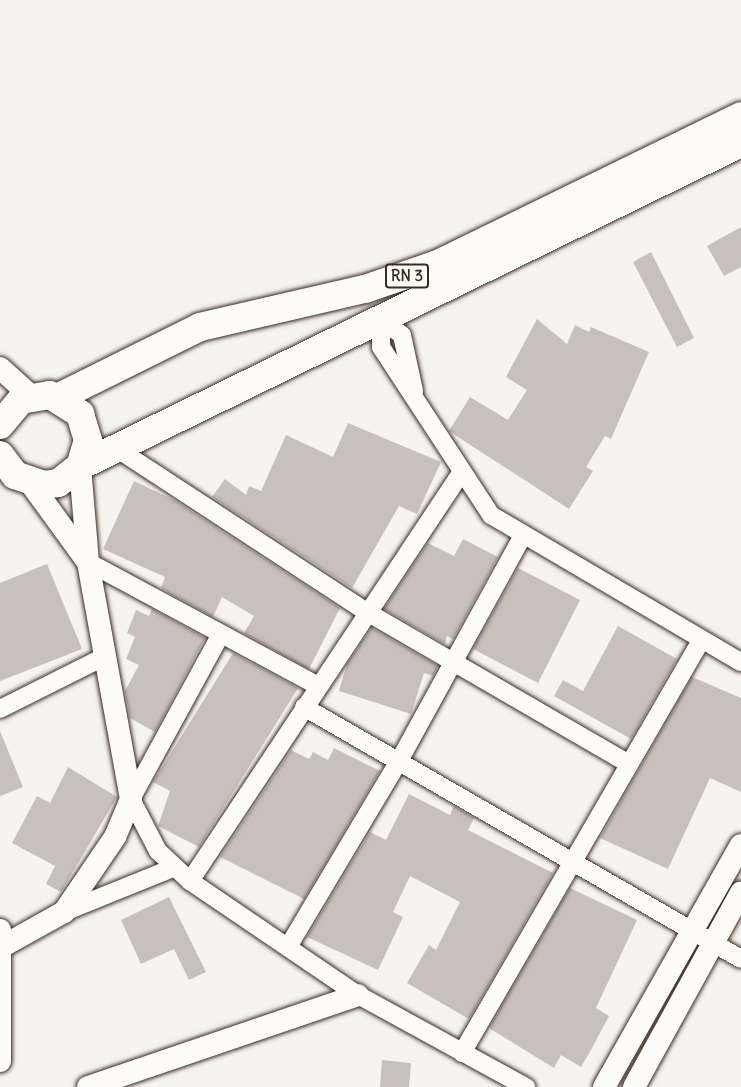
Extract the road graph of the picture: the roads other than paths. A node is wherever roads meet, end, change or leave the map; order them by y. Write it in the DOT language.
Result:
graph roads {
  1 [pos="741,116"];
  2 [pos="741,143"];
  3 [pos="365,289"];
  4 [pos="381,320"];
  5 [pos="0,368"];
  6 [pos="31,396"];
  7 [pos="59,397"];
  8 [pos="0,424"];
  9 [pos="116,448"];
  10 [pos="0,454"];
  11 [pos="80,466"];
  12 [pos="460,474"];
  13 [pos="28,483"];
  14 [pos="0,496"];
  15 [pos="523,536"];
  16 [pos="88,562"];
  17 [pos="367,612"];
  18 [pos="220,634"];
  19 [pos="701,639"];
  20 [pos="105,657"];
  21 [pos="741,662"];
  22 [pos="454,663"];
  23 [pos="318,686"];
  24 [pos="304,707"];
  25 [pos="0,709"];
  26 [pos="399,761"];
  27 [pos="626,762"];
  28 [pos="131,799"];
  29 [pos="741,845"];
  30 [pos="570,860"];
  31 [pos="172,868"];
  32 [pos="190,881"];
  33 [pos="741,892"];
  34 [pos="64,912"];
  35 [pos="692,931"];
  36 [pos="1,941"];
  37 [pos="712,942"];
  38 [pos="288,947"];
  39 [pos="741,959"];
  40 [pos="358,995"];
  41 [pos="462,1053"];
  42 [pos="0,1061"];
  43 [pos="88,1087"];
  44 [pos="526,1087"];
  45 [pos="604,1087"];
  46 [pos="634,1087"];
  1 -- 3 [label="main road, RN 3"];
  2 -- 4 [label="main road, RN 3"];
  3 -- 4 [label="main road"];
  3 -- 7 [label="main road, RN 3"];
  4 -- 9 [label="main road, RN 3"];
  4 -- 12 [label="street"];
  5 -- 6 [label="street"];
  6 -- 7 [label="main road"];
  6 -- 8 [label="main road"];
  7 -- 11 [label="main road"];
  9 -- 11 [label="main road, RN 3"];
  9 -- 17 [label="street"];
  10 -- 13 [label="main road"];
  11 -- 13 [label="main road"];
  11 -- 16 [label="street"];
  12 -- 15 [label="street"];
  12 -- 17 [label="street"];
  13 -- 14 [label="main road"];
  13 -- 16 [label="street"];
  15 -- 19 [label="street"];
  15 -- 22 [label="street"];
  16 -- 18 [label="street"];
  16 -- 20 [label="street"];
  17 -- 22 [label="street"];
  17 -- 23 [label="street"];
  18 -- 23 [label="street"];
  18 -- 28 [label="street"];
  19 -- 21 [label="street"];
  19 -- 27 [label="street"];
  20 -- 25 [label="street"];
  20 -- 28 [label="street"];
  22 -- 26 [label="street"];
  22 -- 27 [label="street"];
  23 -- 24 [label="street"];
  24 -- 26 [label="street"];
  24 -- 32 [label="street"];
  26 -- 30 [label="street"];
  26 -- 38 [label="street"];
  27 -- 30 [label="street"];
  28 -- 31 [label="street"];
  28 -- 34 [label="street"];
  29 -- 35 [label="street"];
  30 -- 35 [label="street"];
  30 -- 41 [label="street"];
  31 -- 32 [label="street"];
  31 -- 34 [label="street"];
  32 -- 38 [label="street"];
  33 -- 37 [label="street"];
  34 -- 36 [label="street"];
  35 -- 37 [label="street"];
  35 -- 45 [label="street"];
  36 -- 42 [label="street"];
  37 -- 39 [label="street"];
  37 -- 46 [label="street"];
  38 -- 40 [label="street"];
  40 -- 41 [label="street"];
  40 -- 43 [label="street"];
  41 -- 44 [label="street"];
}
